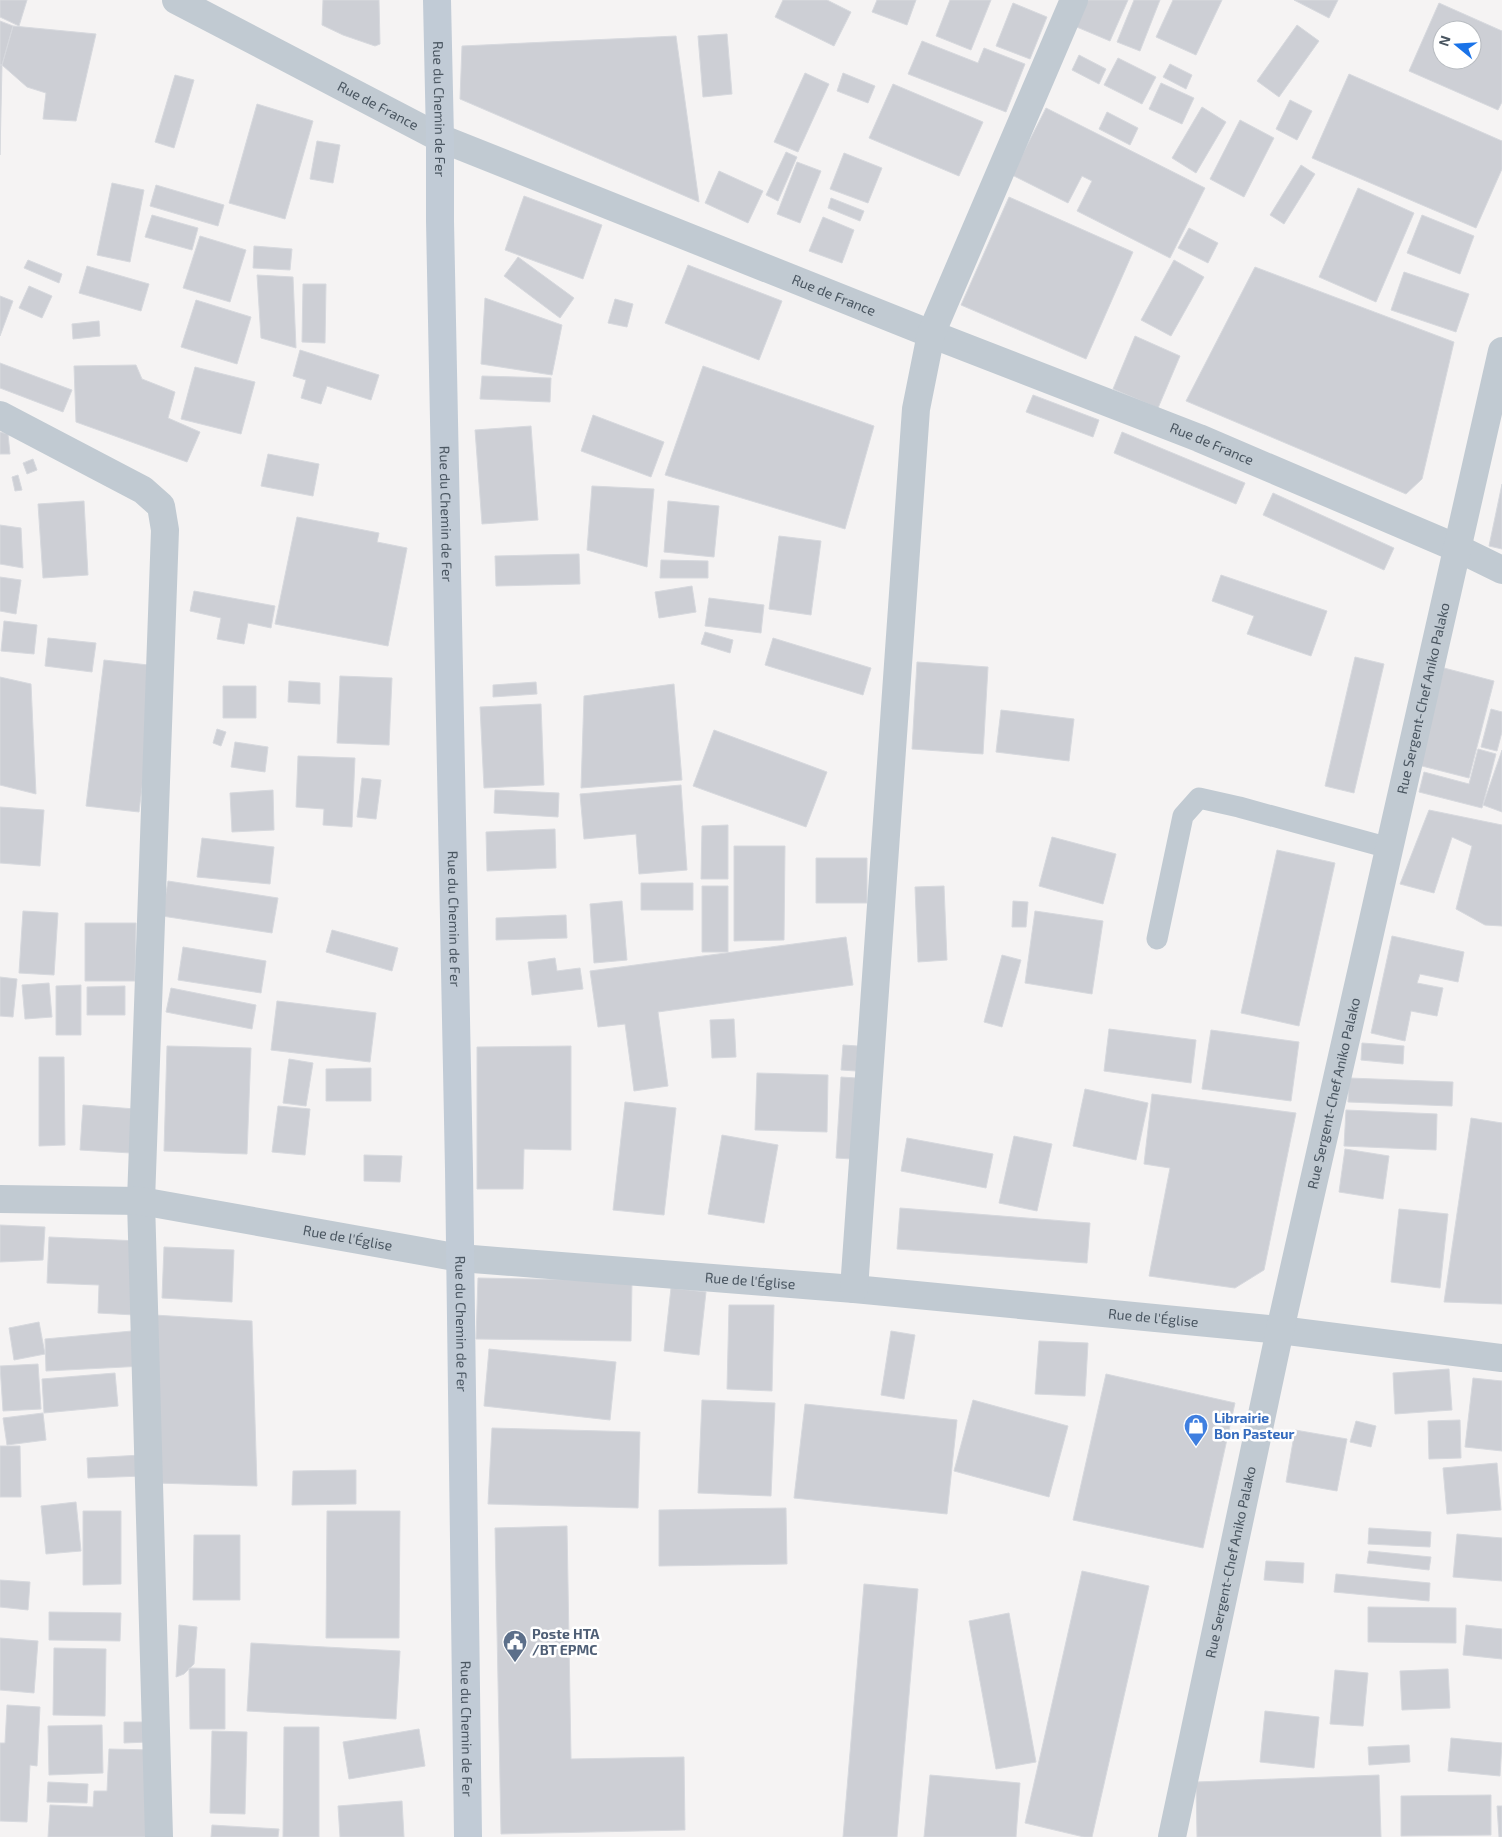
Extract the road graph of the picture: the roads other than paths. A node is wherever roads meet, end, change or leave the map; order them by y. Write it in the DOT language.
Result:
graph roads {
  1 [pos="176,0"];
  2 [pos="438,0"];
  3 [pos="1074,0"];
  4 [pos="440,138"];
  5 [pos="931,334"];
  6 [pos="1502,351"];
  7 [pos="0,414"];
  8 [pos="1457,548"];
  9 [pos="1502,570"];
  10 [pos="1389,848"];
  11 [pos="1157,939"];
  12 [pos="0,1199"];
  13 [pos="141,1201"];
  14 [pos="460,1258"];
  15 [pos="854,1289"];
  16 [pos="1280,1330"];
  17 [pos="1502,1358"];
  18 [pos="159,1837"];
  19 [pos="468,1837"];
  20 [pos="1172,1837"];
  1 -- 4 [label="street, Rue de France"];
  2 -- 4 [label="street, Rue du Chemin de Fer"];
  3 -- 5 [label="street"];
  4 -- 5 [label="street, Rue de France"];
  4 -- 14 [label="street, Rue du Chemin de Fer"];
  5 -- 8 [label="street, Rue de France"];
  5 -- 15 [label="street"];
  6 -- 8 [label="street, Rue Sergent-Chef Aniko Palako"];
  7 -- 13 [label="street"];
  8 -- 9 [label="street, Rue de France"];
  8 -- 10 [label="street, Rue Sergent-Chef Aniko Palako"];
  10 -- 11 [label="lane"];
  10 -- 16 [label="street, Rue Sergent-Chef Aniko Palako"];
  12 -- 13 [label="street, Rue de l'Église"];
  13 -- 14 [label="street, Rue de l'Église"];
  13 -- 18 [label="street"];
  14 -- 15 [label="street, Rue de l'Église"];
  14 -- 19 [label="street, Rue du Chemin de Fer"];
  15 -- 16 [label="street, Rue de l'Église"];
  16 -- 17 [label="street, Rue de l'Église"];
  16 -- 20 [label="street, Rue Sergent-Chef Aniko Palako"];
}
